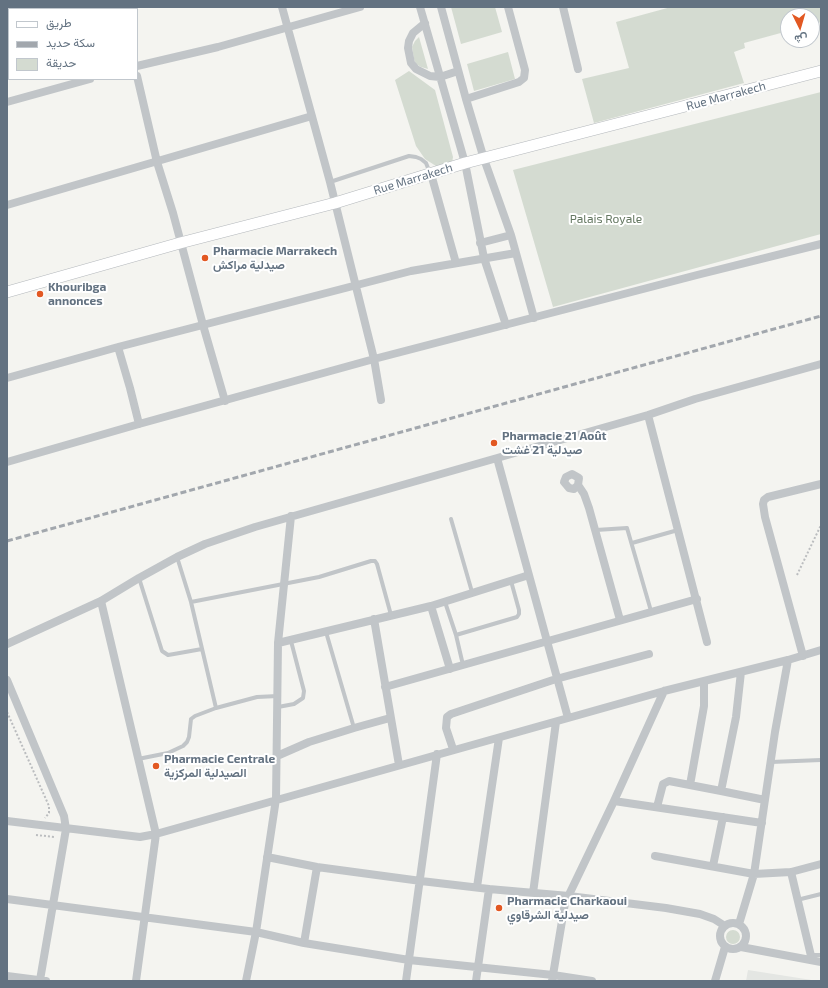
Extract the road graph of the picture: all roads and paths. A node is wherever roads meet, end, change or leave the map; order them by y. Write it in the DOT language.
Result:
graph roads {
  1 [pos="282,7"];
  2 [pos="360,7"];
  3 [pos="420,7"];
  4 [pos="441,7"];
  5 [pos="508,7"];
  6 [pos="563,7"];
  7 [pos="426,24"];
  8 [pos="288,28"];
  9 [pos="138,66"];
  10 [pos="578,69"];
  11 [pos="458,71"];
  12 [pos="821,71"];
  13 [pos="440,77"];
  14 [pos="86,80"];
  15 [pos="138,80"];
  16 [pos="466,99"];
  17 [pos="7,102"];
  18 [pos="312,116"];
  19 [pos="484,159"];
  20 [pos="157,162"];
  21 [pos="465,163"];
  22 [pos="430,174"];
  23 [pos="330,182"];
  24 [pos="335,203"];
  25 [pos="7,206"];
  26 [pos="511,235"];
  27 [pos="180,243"];
  28 [pos="480,243"];
  29 [pos="821,244"];
  30 [pos="516,253"];
  31 [pos="484,258"];
  32 [pos="456,263"];
  33 [pos="355,285"];
  34 [pos="7,292"];
  35 [pos="534,318"];
  36 [pos="203,325"];
  37 [pos="506,325"];
  38 [pos="118,346"];
  39 [pos="374,359"];
  40 [pos="821,364"];
  41 [pos="7,378"];
  42 [pos="381,400"];
  43 [pos="226,401"];
  44 [pos="648,415"];
  45 [pos="139,424"];
  46 [pos="497,458"];
  47 [pos="7,462"];
  48 [pos="821,484"];
  49 [pos="578,486"];
  50 [pos="291,516"];
  51 [pos="451,519"];
  52 [pos="821,525"];
  53 [pos="596,530"];
  54 [pos="678,530"];
  55 [pos="632,543"];
  56 [pos="177,557"];
  57 [pos="529,576"];
  58 [pos="797,576"];
  59 [pos="138,578"];
  60 [pos="510,581"];
  61 [pos="284,585"];
  62 [pos="472,592"];
  63 [pos="697,599"];
  64 [pos="101,601"];
  65 [pos="445,601"];
  66 [pos="191,602"];
  67 [pos="431,606"];
  68 [pos="651,611"];
  69 [pos="391,615"];
  70 [pos="374,619"];
  71 [pos="620,620"];
  72 [pos="326,632"];
  73 [pos="456,635"];
  74 [pos="546,640"];
  75 [pos="291,641"];
  76 [pos="707,642"];
  77 [pos="278,643"];
  78 [pos="7,644"];
  79 [pos="202,649"];
  80 [pos="821,650"];
  81 [pos="649,654"];
  82 [pos="803,656"];
  83 [pos="788,660"];
  84 [pos="463,665"];
  85 [pos="450,669"];
  86 [pos="741,672"];
  87 [pos="556,679"];
  88 [pos="7,680"];
  89 [pos="704,681"];
  90 [pos="385,687"];
  91 [pos="664,691"];
  92 [pos="278,696"];
  93 [pos="278,707"];
  94 [pos="216,708"];
  95 [pos="7,712"];
  96 [pos="390,718"];
  97 [pos="568,718"];
  98 [pos="556,722"];
  99 [pos="354,728"];
  100 [pos="499,738"];
  101 [pos="453,749"];
  102 [pos="437,754"];
  103 [pos="277,756"];
  104 [pos="138,759"];
  105 [pos="821,760"];
  106 [pos="771,762"];
  107 [pos="398,765"];
  108 [pos="690,785"];
  109 [pos="721,791"];
  110 [pos="276,799"];
  111 [pos="765,800"];
  112 [pos="614,801"];
  113 [pos="657,807"];
  114 [pos="723,817"];
  115 [pos="43,819"];
  116 [pos="7,821"];
  117 [pos="762,823"];
  118 [pos="66,829"];
  119 [pos="156,834"];
  120 [pos="655,856"];
  121 [pos="267,857"];
  122 [pos="821,864"];
  123 [pos="713,866"];
  124 [pos="317,867"];
  125 [pos="791,872"];
  126 [pos="754,874"];
  127 [pos="421,881"];
  128 [pos="477,887"];
  129 [pos="489,889"];
  130 [pos="533,893"];
  131 [pos="821,894"];
  132 [pos="569,896"];
  133 [pos="7,899"];
  134 [pos="797,900"];
  135 [pos="53,906"];
  136 [pos="145,917"];
  137 [pos="739,924"];
  138 [pos="725,926"];
  139 [pos="256,932"];
  140 [pos="304,943"];
  141 [pos="725,947"];
  142 [pos="741,947"];
  143 [pos="821,955"];
  144 [pos="811,958"];
  145 [pos="409,960"];
  146 [pos="821,962"];
  147 [pos="478,967"];
  148 [pos="7,976"];
  149 [pos="553,978"];
  150 [pos="43,981"];
  151 [pos="136,981"];
  152 [pos="246,981"];
  153 [pos="406,981"];
  154 [pos="476,981"];
  155 [pos="592,981"];
  156 [pos="715,981"];
  1 -- 8 [label="street"];
  2 -- 8 [label="street"];
  3 -- 7 [label="street"];
  4 -- 11 [label="street"];
  5 -- 16 [label="street"];
  6 -- 10 [label="street"];
  7 -- 13 [label="street"];
  7 -- 13 [label="street"];
  8 -- 9 [label="street"];
  8 -- 18 [label="street"];
  11 -- 13 [label="street"];
  11 -- 16 [label="street"];
  12 -- 19 [label="street, Rue Marrakech"];
  13 -- 21 [label="street"];
  14 -- 17 [label="street"];
  15 -- 20 [label="street"];
  16 -- 19 [label="street"];
  18 -- 20 [label="street"];
  18 -- 23 [label="street"];
  19 -- 21 [label="street, Rue Marrakech"];
  19 -- 26 [label="street"];
  20 -- 25 [label="street"];
  20 -- 27 [label="street"];
  21 -- 22 [label="street, Rue Marrakech"];
  21 -- 28 [label="street"];
  22 -- 23 [label="lane"];
  22 -- 24 [label="street, Rue Marrakech"];
  22 -- 32 [label="street"];
  23 -- 24 [label="street"];
  24 -- 27 [label="street, Rue Marrakech"];
  24 -- 33 [label="street"];
  26 -- 28 [label="street"];
  26 -- 30 [label="street"];
  27 -- 34 [label="street, Rue Marrakech"];
  27 -- 36 [label="street"];
  28 -- 31 [label="street"];
  29 -- 35 [label="street"];
  30 -- 31 [label="street"];
  30 -- 35 [label="street"];
  31 -- 32 [label="street"];
  31 -- 37 [label="street"];
  32 -- 33 [label="street"];
  33 -- 36 [label="street"];
  33 -- 39 [label="street"];
  35 -- 37 [label="street"];
  36 -- 38 [label="street"];
  36 -- 43 [label="street"];
  37 -- 39 [label="street"];
  38 -- 41 [label="street"];
  38 -- 45 [label="street"];
  39 -- 42 [label="street"];
  39 -- 43 [label="street"];
  40 -- 44 [label="street"];
  43 -- 45 [label="street"];
  44 -- 46 [label="street"];
  44 -- 54 [label="street"];
  45 -- 47 [label="street"];
  46 -- 50 [label="street"];
  46 -- 57 [label="street"];
  48 -- 82 [label="street"];
  49 -- 53 [label="street"];
  50 -- 56 [label="street"];
  50 -- 61 [label="street"];
  51 -- 62 [label="lane"];
  52 -- 58 [label="path"];
  53 -- 55 [label="lane"];
  53 -- 71 [label="street"];
  54 -- 55 [label="lane"];
  54 -- 63 [label="street"];
  55 -- 68 [label="lane"];
  56 -- 59 [label="street"];
  56 -- 66 [label="lane"];
  57 -- 60 [label="street"];
  57 -- 74 [label="street"];
  59 -- 64 [label="street"];
  59 -- 79 [label="lane"];
  60 -- 62 [label="street"];
  60 -- 73 [label="lane"];
  61 -- 66 [label="lane"];
  61 -- 69 [label="lane"];
  61 -- 77 [label="street"];
  62 -- 65 [label="street"];
  63 -- 68 [label="street"];
  63 -- 76 [label="street"];
  64 -- 78 [label="street"];
  64 -- 104 [label="street"];
  65 -- 67 [label="street"];
  65 -- 73 [label="lane"];
  66 -- 79 [label="lane"];
  67 -- 69 [label="street"];
  67 -- 85 [label="street"];
  68 -- 71 [label="street"];
  69 -- 70 [label="street"];
  70 -- 72 [label="street"];
  70 -- 90 [label="street"];
  71 -- 74 [label="street"];
  72 -- 75 [label="street"];
  72 -- 99 [label="lane"];
  73 -- 84 [label="lane"];
  74 -- 84 [label="street"];
  74 -- 87 [label="street"];
  75 -- 77 [label="street"];
  75 -- 93 [label="lane"];
  77 -- 92 [label="street"];
  79 -- 94 [label="lane"];
  80 -- 82 [label="street"];
  81 -- 87 [label="street"];
  82 -- 83 [label="street"];
  83 -- 86 [label="street"];
  83 -- 106 [label="street"];
  84 -- 85 [label="street"];
  85 -- 90 [label="street"];
  86 -- 89 [label="street"];
  86 -- 109 [label="street"];
  87 -- 97 [label="street"];
  87 -- 101 [label="street"];
  88 -- 118 [label="street"];
  89 -- 91 [label="street"];
  89 -- 108 [label="street"];
  90 -- 96 [label="street"];
  91 -- 97 [label="street"];
  91 -- 112 [label="street"];
  92 -- 93 [label="street"];
  92 -- 94 [label="lane"];
  93 -- 103 [label="street"];
  94 -- 104 [label="lane"];
  95 -- 115 [label="path"];
  96 -- 99 [label="street"];
  96 -- 107 [label="street"];
  97 -- 98 [label="street"];
  98 -- 100 [label="street"];
  98 -- 130 [label="street"];
  99 -- 103 [label="street"];
  100 -- 101 [label="street"];
  100 -- 128 [label="street"];
  101 -- 102 [label="street"];
  102 -- 107 [label="street"];
  102 -- 127 [label="street"];
  103 -- 110 [label="street"];
  104 -- 119 [label="street"];
  105 -- 106 [label="lane"];
  106 -- 111 [label="street"];
  107 -- 110 [label="street"];
  108 -- 109 [label="street"];
  108 -- 113 [label="street"];
  109 -- 111 [label="street"];
  110 -- 119 [label="street"];
  110 -- 121 [label="street"];
  111 -- 117 [label="street"];
  112 -- 113 [label="street"];
  112 -- 132 [label="street"];
  113 -- 114 [label="street"];
  114 -- 117 [label="street"];
  114 -- 123 [label="street"];
  116 -- 118 [label="street"];
  117 -- 126 [label="street"];
  118 -- 119 [label="street"];
  118 -- 135 [label="street"];
  119 -- 136 [label="street"];
  120 -- 123 [label="street"];
  121 -- 124 [label="street"];
  121 -- 139 [label="street"];
  122 -- 125 [label="street"];
  123 -- 126 [label="street"];
  124 -- 127 [label="street"];
  124 -- 140 [label="street"];
  125 -- 126 [label="street"];
  125 -- 134 [label="street"];
  126 -- 137 [label="street"];
  127 -- 128 [label="street"];
  127 -- 145 [label="street"];
  128 -- 129 [label="street"];
  129 -- 130 [label="street"];
  129 -- 147 [label="street"];
  130 -- 132 [label="street"];
  131 -- 134 [label="lane"];
  132 -- 138 [label="street"];
  132 -- 149 [label="street"];
  133 -- 135 [label="street"];
  134 -- 144 [label="street"];
  135 -- 136 [label="street"];
  135 -- 150 [label="street"];
  136 -- 139 [label="street"];
  136 -- 151 [label="street"];
  137 -- 138 [label="street"];
  137 -- 142 [label="street"];
  138 -- 141 [label="street"];
  139 -- 140 [label="street"];
  139 -- 152 [label="street"];
  140 -- 145 [label="street"];
  141 -- 142 [label="street"];
  141 -- 156 [label="street"];
  142 -- 144 [label="street"];
  143 -- 144 [label="lane"];
  144 -- 146 [label="street"];
  145 -- 147 [label="street"];
  145 -- 153 [label="street"];
  147 -- 149 [label="street"];
  147 -- 154 [label="street"];
  148 -- 150 [label="street"];
  149 -- 155 [label="street"];
}
